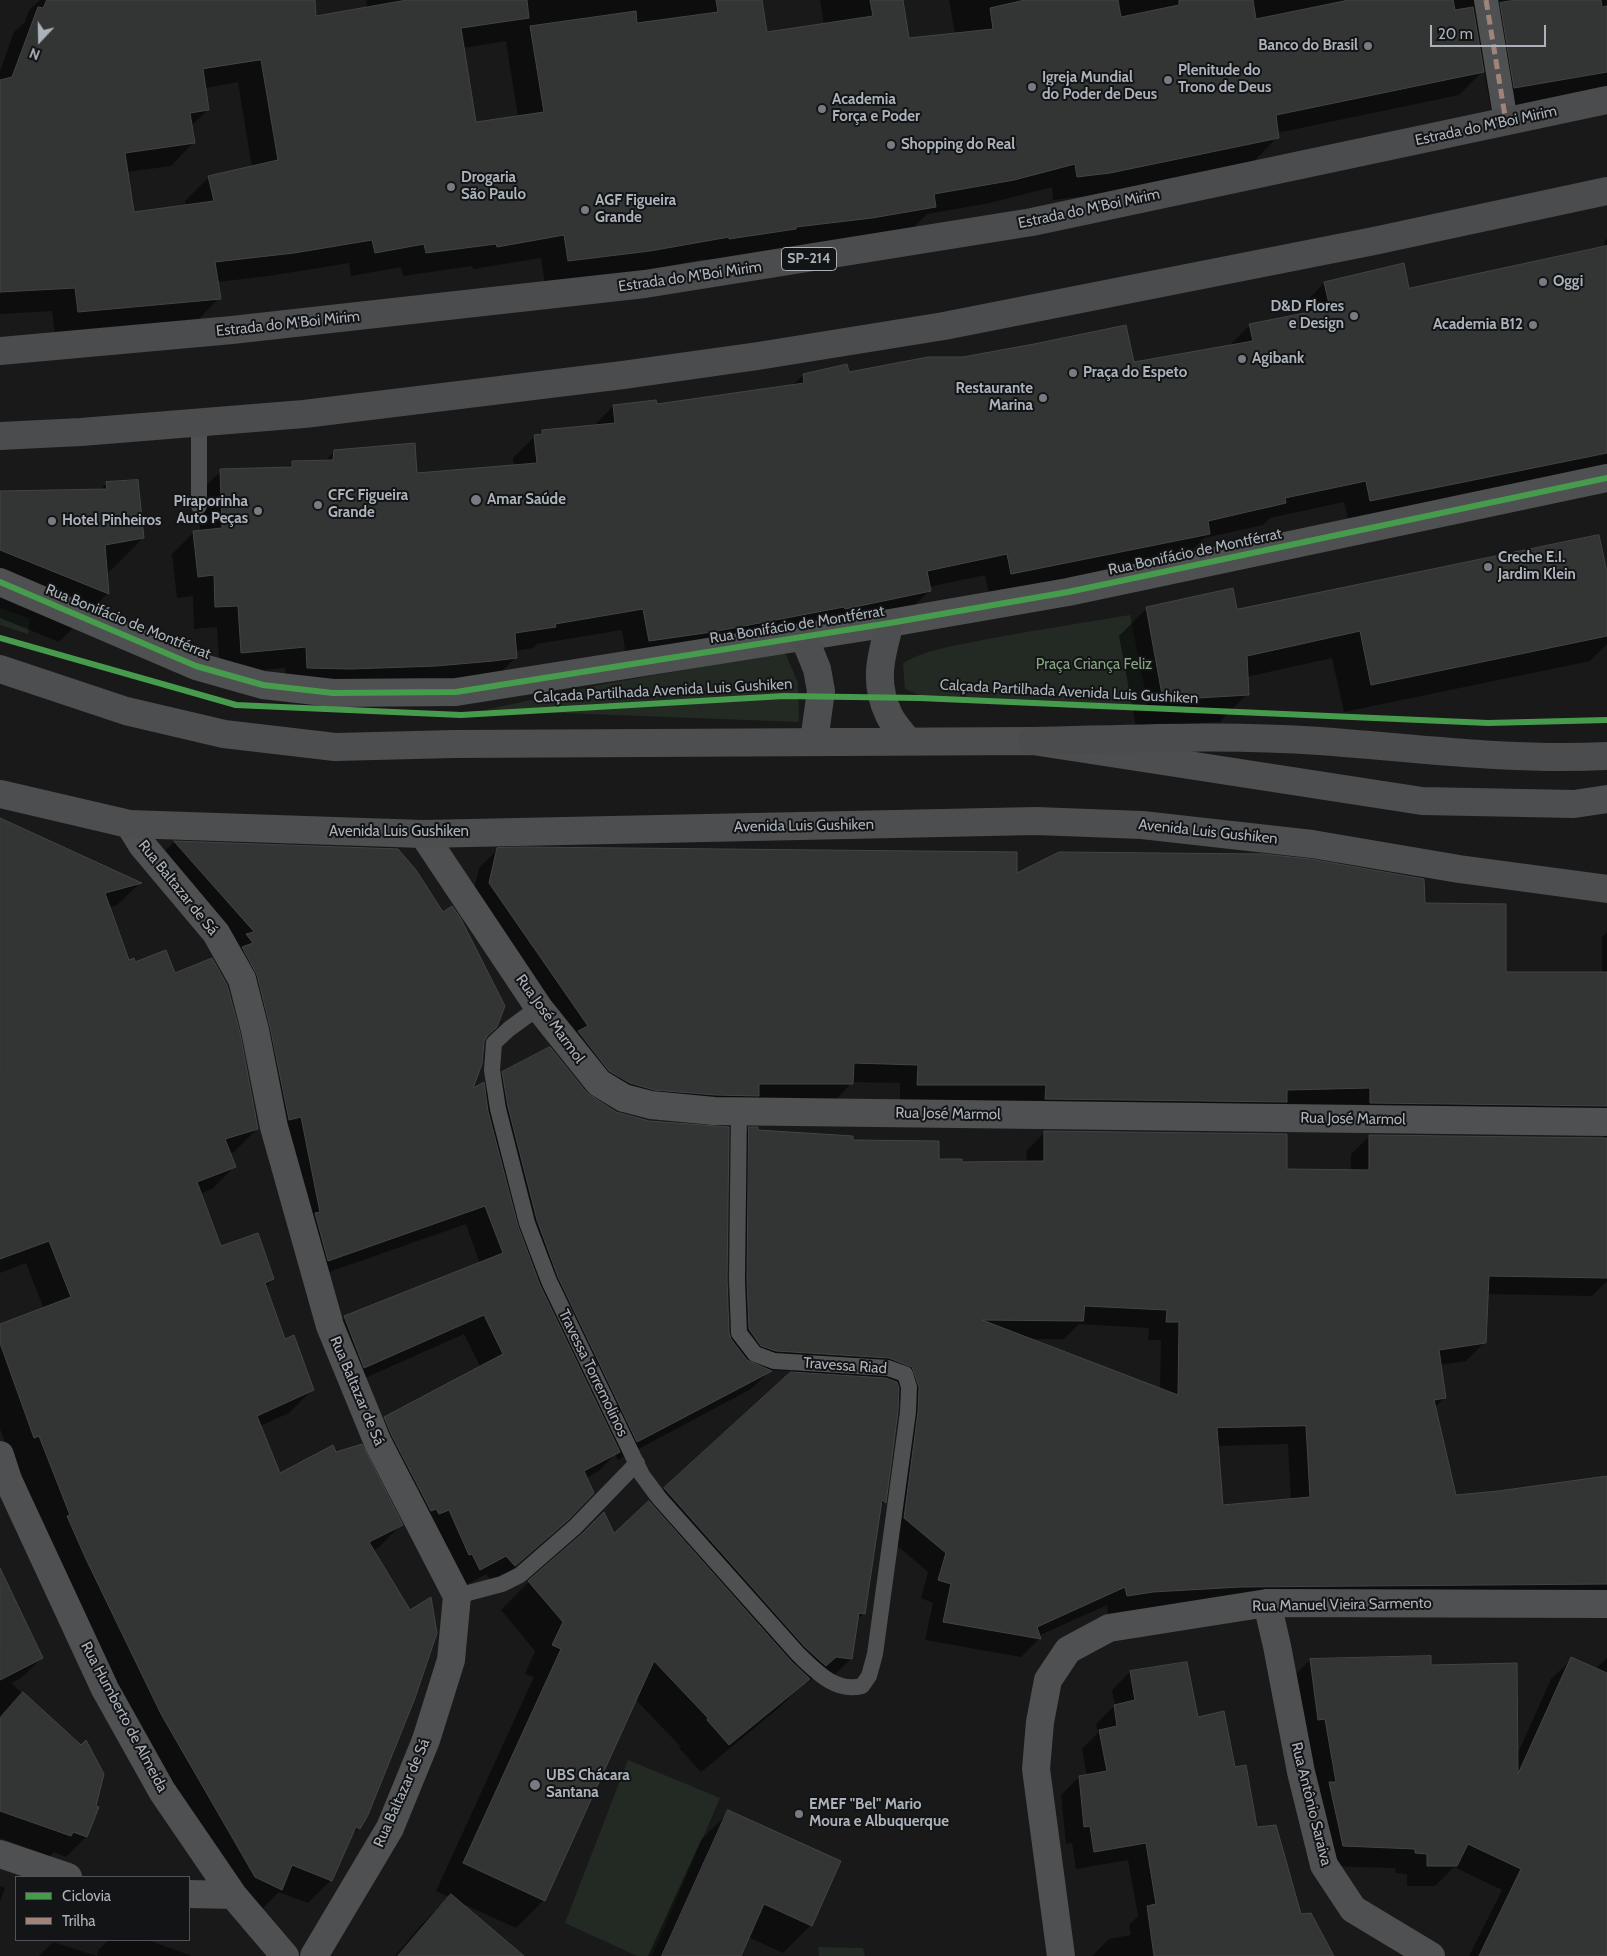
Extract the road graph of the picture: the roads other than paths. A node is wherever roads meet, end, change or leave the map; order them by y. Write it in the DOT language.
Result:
graph roads {
  1 [pos="1486,0"];
  2 [pos="1607,100"];
  3 [pos="1506,122"];
  4 [pos="1607,191"];
  5 [pos="0,351"];
  6 [pos="199,423"];
  7 [pos="0,436"];
  8 [pos="1607,478"];
  9 [pos="199,506"];
  10 [pos="0,582"];
  11 [pos="890,624"];
  12 [pos="804,636"];
  13 [pos="0,669"];
  14 [pos="907,740"];
  15 [pos="1033,741"];
  16 [pos="814,742"];
  17 [pos="1607,756"];
  18 [pos="0,794"];
  19 [pos="1607,800"];
  20 [pos="129,824"];
  21 [pos="423,834"];
  22 [pos="1607,889"];
  23 [pos="539,1008"];
  24 [pos="738,1111"];
  25 [pos="1607,1122"];
  26 [pos="636,1463"];
  27 [pos="3,1471"];
  28 [pos="457,1596"];
  29 [pos="1267,1603"];
  30 [pos="1607,1604"];
  31 [pos="842,1687"];
  32 [pos="0,1854"];
  33 [pos="65,1876"];
  34 [pos="190,1894"];
  35 [pos="233,1895"];
  36 [pos="286,1956"];
  37 [pos="314,1956"];
  38 [pos="1062,1956"];
  39 [pos="1431,1956"];
  1 -- 3 [label="street"];
  2 -- 3 [label="main road, Estrada do M'Boi Mirim / SP-214"];
  3 -- 5 [label="main road, Estrada do M'Boi Mirim / SP-214"];
  4 -- 6 [label="main road"];
  6 -- 7 [label="main road"];
  6 -- 9 [label="lane"];
  8 -- 11 [label="street, Rua Bonifácio de Montférrat"];
  10 -- 12 [label="street, Rua Bonifácio de Montférrat"];
  11 -- 12 [label="street, Rua Bonifácio de Montférrat"];
  11 -- 14 [label="main road"];
  12 -- 16 [label="main road"];
  13 -- 16 [label="main road"];
  14 -- 15 [label="main road"];
  14 -- 16 [label="main road"];
  15 -- 17 [label="main road"];
  15 -- 19 [label="main road"];
  18 -- 20 [label="main road, Avenida Luis Gushiken"];
  20 -- 21 [label="main road, Avenida Luis Gushiken"];
  20 -- 28 [label="street, Rua Baltazar de Sá"];
  21 -- 22 [label="main road, Avenida Luis Gushiken"];
  21 -- 23 [label="street, Rua José Marmol"];
  23 -- 24 [label="street, Rua José Marmol"];
  23 -- 26 [label="lane, Travessa Torremolinos"];
  24 -- 25 [label="street, Rua José Marmol"];
  24 -- 31 [label="lane, Travessa Riad"];
  26 -- 28 [label="lane"];
  26 -- 31 [label="lane, Travessa Torremolinos"];
  27 -- 35 [label="street, Rua Humberto de Almeida"];
  28 -- 37 [label="street, Rua Baltazar de Sá"];
  29 -- 30 [label="street, Rua Manuel Vieira Sarmento"];
  29 -- 38 [label="street, Rua Manuel Vieira Sarmento"];
  29 -- 39 [label="street, Rua Antônio Saraiva"];
  32 -- 33 [label="street"];
  34 -- 35 [label="street"];
  35 -- 36 [label="street, Rua Humberto de Almeida"];
}
